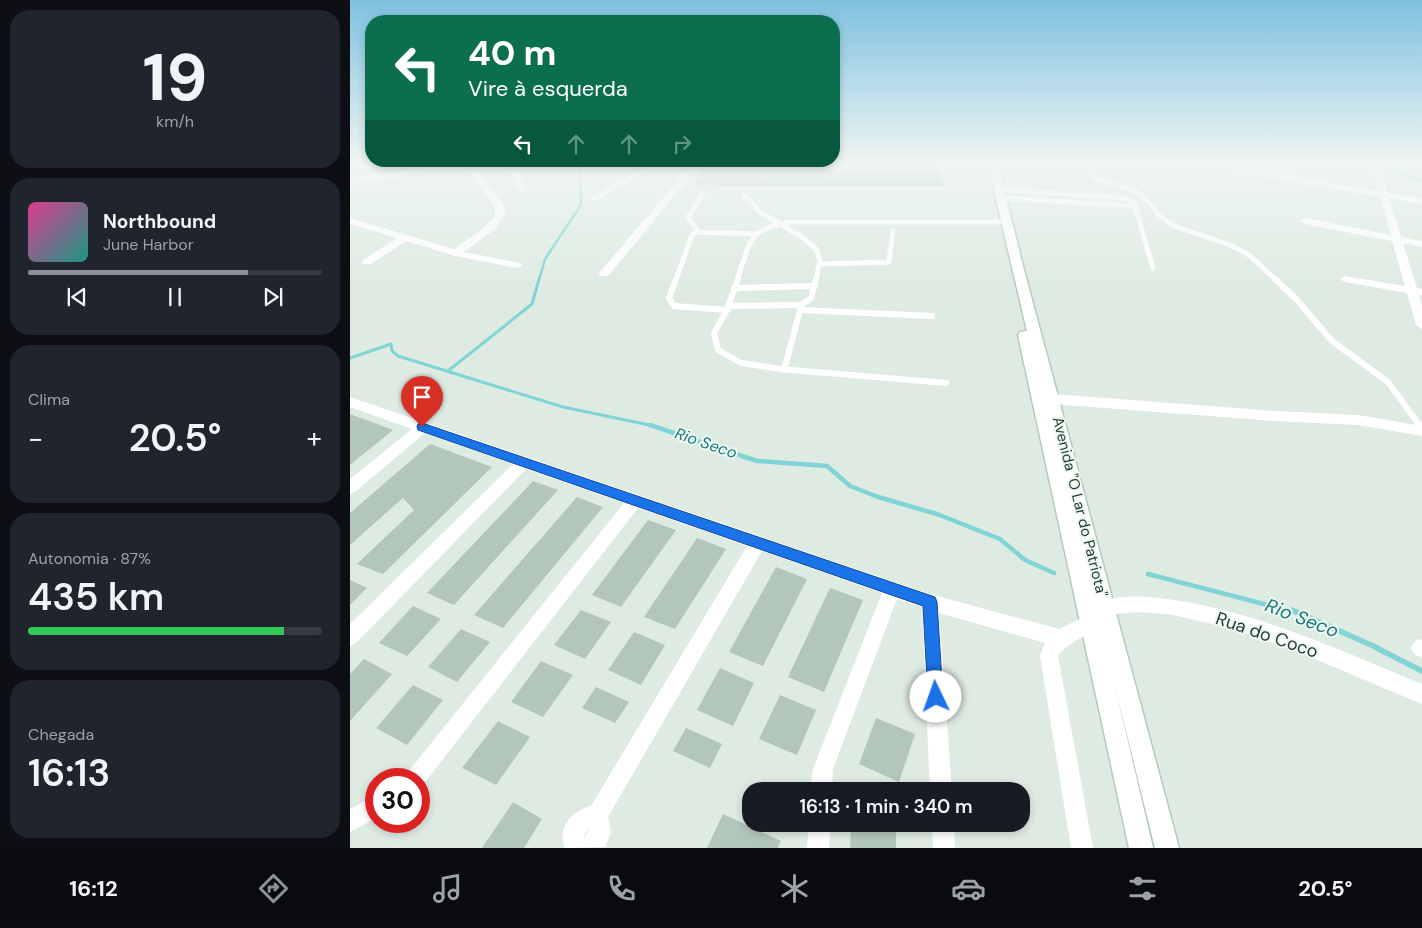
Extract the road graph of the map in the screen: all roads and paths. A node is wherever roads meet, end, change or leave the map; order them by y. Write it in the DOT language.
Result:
graph roads {
  1 [pos="497,205"];
  2 [pos="660,205"];
  3 [pos="695,205"];
  4 [pos="753,205"];
  5 [pos="996,205"];
  6 [pos="1004,205"];
  7 [pos="1120,205"];
  8 [pos="1150,205"];
  9 [pos="1386,205"];
  10 [pos="1135,206"];
  11 [pos="350,221"];
  12 [pos="1304,221"];
  13 [pos="1000,222"];
  14 [pos="777,224"];
  15 [pos="698,231"];
  16 [pos="893,231"];
  17 [pos="756,234"];
  18 [pos="406,237"];
  19 [pos="1395,239"];
  20 [pos="1422,244"];
  21 [pos="456,253"];
  22 [pos="367,262"];
  23 [pos="819,264"];
  24 [pos="517,265"];
  25 [pos="1153,268"];
  26 [pos="604,274"];
  27 [pos="1345,279"];
  28 [pos="815,286"];
  29 [pos="734,288"];
  30 [pos="1417,292"];
  31 [pos="727,308"];
  32 [pos="801,308"];
  33 [pos="932,316"];
  34 [pos="1422,325"];
  35 [pos="784,370"];
  36 [pos="946,383"];
  37 [pos="1052,399"];
  38 [pos="350,402"];
  39 [pos="422,427"];
  40 [pos="1422,430"];
  41 [pos="524,462"];
  42 [pos="350,488"];
  43 [pos="635,500"];
  44 [pos="758,543"];
  45 [pos="1084,557"];
  46 [pos="892,589"];
  47 [pos="930,602"];
  48 [pos="1095,603"];
  49 [pos="350,636"];
  50 [pos="1059,638"];
  51 [pos="1422,694"];
  52 [pos="424,768"];
  53 [pos="822,782"];
  54 [pos="940,782"];
  55 [pos="365,812"];
  56 [pos="596,818"];
  57 [pos="350,821"];
  58 [pos="819,832"];
  59 [pos="943,832"];
  60 [pos="578,848"];
  61 [pos="589,848"];
  62 [pos="818,848"];
  63 [pos="944,848"];
  64 [pos="1082,848"];
  65 [pos="1141,848"];
  66 [pos="1166,848"];
  1 -- 21 [label="street"];
  2 -- 26 [label="street"];
  3 -- 15 [label="lane"];
  4 -- 14 [label="lane"];
  5 -- 13 [label="main road, Avenida \"O Lar do Patriota\""];
  6 -- 37 [label="main road, Avenida \"O Lar do Patriota\""];
  7 -- 10 [label="lane"];
  8 -- 40 [label="lane"];
  9 -- 19 [label="street"];
  10 -- 25 [label="lane"];
  11 -- 18 [label="street"];
  12 -- 19 [label="street"];
  13 -- 14 [label="lane"];
  13 -- 45 [label="main road, Avenida \"O Lar do Patriota\""];
  14 -- 17 [label="lane"];
  14 -- 23 [label="lane"];
  15 -- 17 [label="lane"];
  15 -- 31 [label="lane"];
  16 -- 23 [label="lane"];
  17 -- 29 [label="lane"];
  18 -- 21 [label="street"];
  18 -- 22 [label="street"];
  19 -- 20 [label="street"];
  19 -- 30 [label="street"];
  21 -- 24 [label="street"];
  23 -- 28 [label="lane"];
  27 -- 30 [label="street"];
  28 -- 29 [label="lane"];
  28 -- 32 [label="lane"];
  29 -- 31 [label="lane"];
  30 -- 34 [label="street"];
  31 -- 32 [label="lane"];
  31 -- 35 [label="lane"];
  32 -- 33 [label="lane"];
  32 -- 35 [label="lane"];
  35 -- 36 [label="lane"];
  37 -- 40 [label="street"];
  37 -- 45 [label="main road, Avenida \"O Lar do Patriota\""];
  38 -- 39 [label="street"];
  39 -- 41 [label="street"];
  39 -- 42 [label="street"];
  41 -- 43 [label="street"];
  41 -- 49 [label="street"];
  43 -- 44 [label="street"];
  43 -- 52 [label="street"];
  44 -- 46 [label="street"];
  44 -- 56 [label="street"];
  45 -- 48 [label="main road, Avenida \"O Lar do Patriota\""];
  46 -- 47 [label="street"];
  46 -- 53 [label="street"];
  47 -- 50 [label="street"];
  47 -- 54 [label="street"];
  48 -- 50 [label="street"];
  48 -- 51 [label="street, Rua do Coco"];
  48 -- 65 [label="main road, Avenida \"O Lar do Patriota\""];
  48 -- 66 [label="main road, Avenida \"O Lar do Patriota\""];
  50 -- 64 [label="street"];
  55 -- 57 [label="street"];
  56 -- 60 [label="street"];
  56 -- 61 [label="street"];
  58 -- 62 [label="street"];
  59 -- 63 [label="street"];
}
